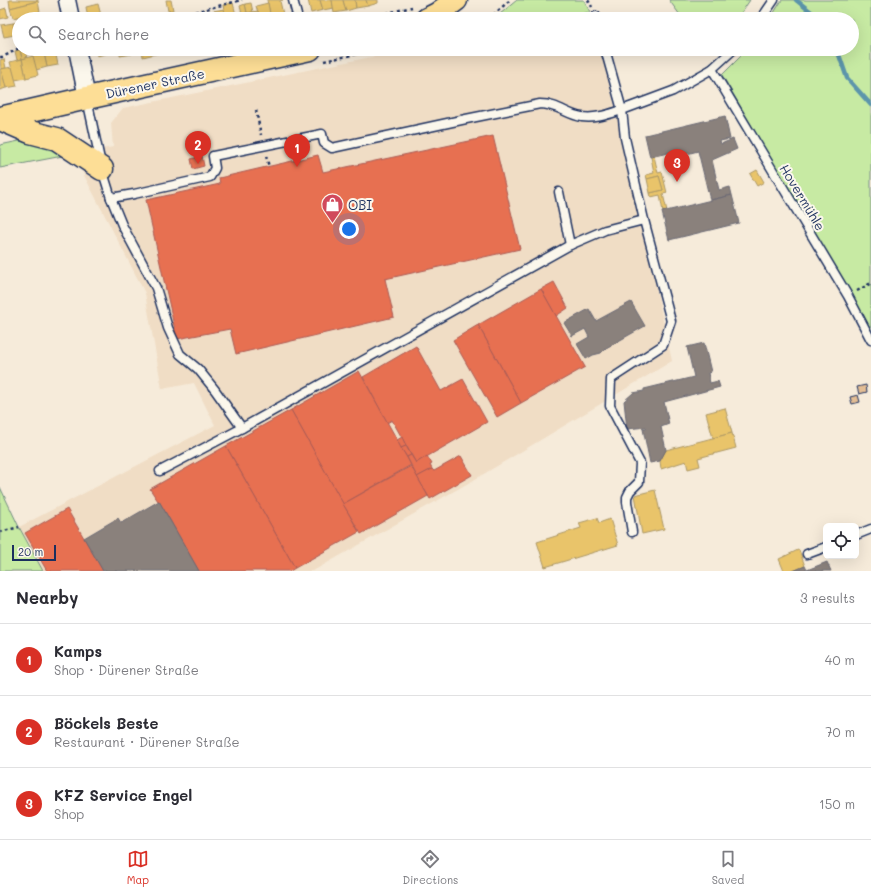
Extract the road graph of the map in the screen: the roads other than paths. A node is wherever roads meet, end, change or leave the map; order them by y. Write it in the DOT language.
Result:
graph roads {
  1 [pos="67,0"];
  2 [pos="293,0"];
  3 [pos="456,0"];
  4 [pos="774,0"];
  5 [pos="70,12"];
  6 [pos="296,12"];
  7 [pos="440,12"];
  8 [pos="766,12"];
  9 [pos="78,56"];
  10 [pos="276,56"];
  11 [pos="607,56"];
  12 [pos="726,56"];
  13 [pos="712,69"];
  14 [pos="87,98"];
  15 [pos="622,110"];
  16 [pos="0,119"];
  17 [pos="102,169"];
  18 [pos="559,192"];
  19 [pos="111,198"];
  20 [pos="644,220"];
  21 [pos="570,245"];
  22 [pos="871,340"];
  23 [pos="242,428"];
  24 [pos="160,471"];
  25 [pos="871,529"];
  26 [pos="632,532"];
  27 [pos="859,534"];
  28 [pos="823,548"];
  29 [pos="806,554"];
  1 -- 5 [label="street"];
  2 -- 6 [label="lane"];
  3 -- 7 [label="main road"];
  4 -- 8 [label="lane"];
  9 -- 14 [label="street"];
  10 -- 14 [label="main road, Dürener Straße"];
  11 -- 15 [label="lane"];
  12 -- 13 [label="lane"];
  13 -- 15 [label="lane"];
  13 -- 22 [label="lane, Hovermühle"];
  14 -- 16 [label="main road, Dürener Straße"];
  14 -- 17 [label="lane"];
  15 -- 19 [label="lane"];
  15 -- 20 [label="lane"];
  16 -- 17 [label="main road"];
  17 -- 19 [label="lane"];
  18 -- 21 [label="lane"];
  19 -- 23 [label="lane"];
  20 -- 21 [label="lane"];
  20 -- 26 [label="lane"];
  21 -- 23 [label="lane"];
  23 -- 24 [label="lane"];
  25 -- 27 [label="lane"];
  28 -- 29 [label="lane"];
}
